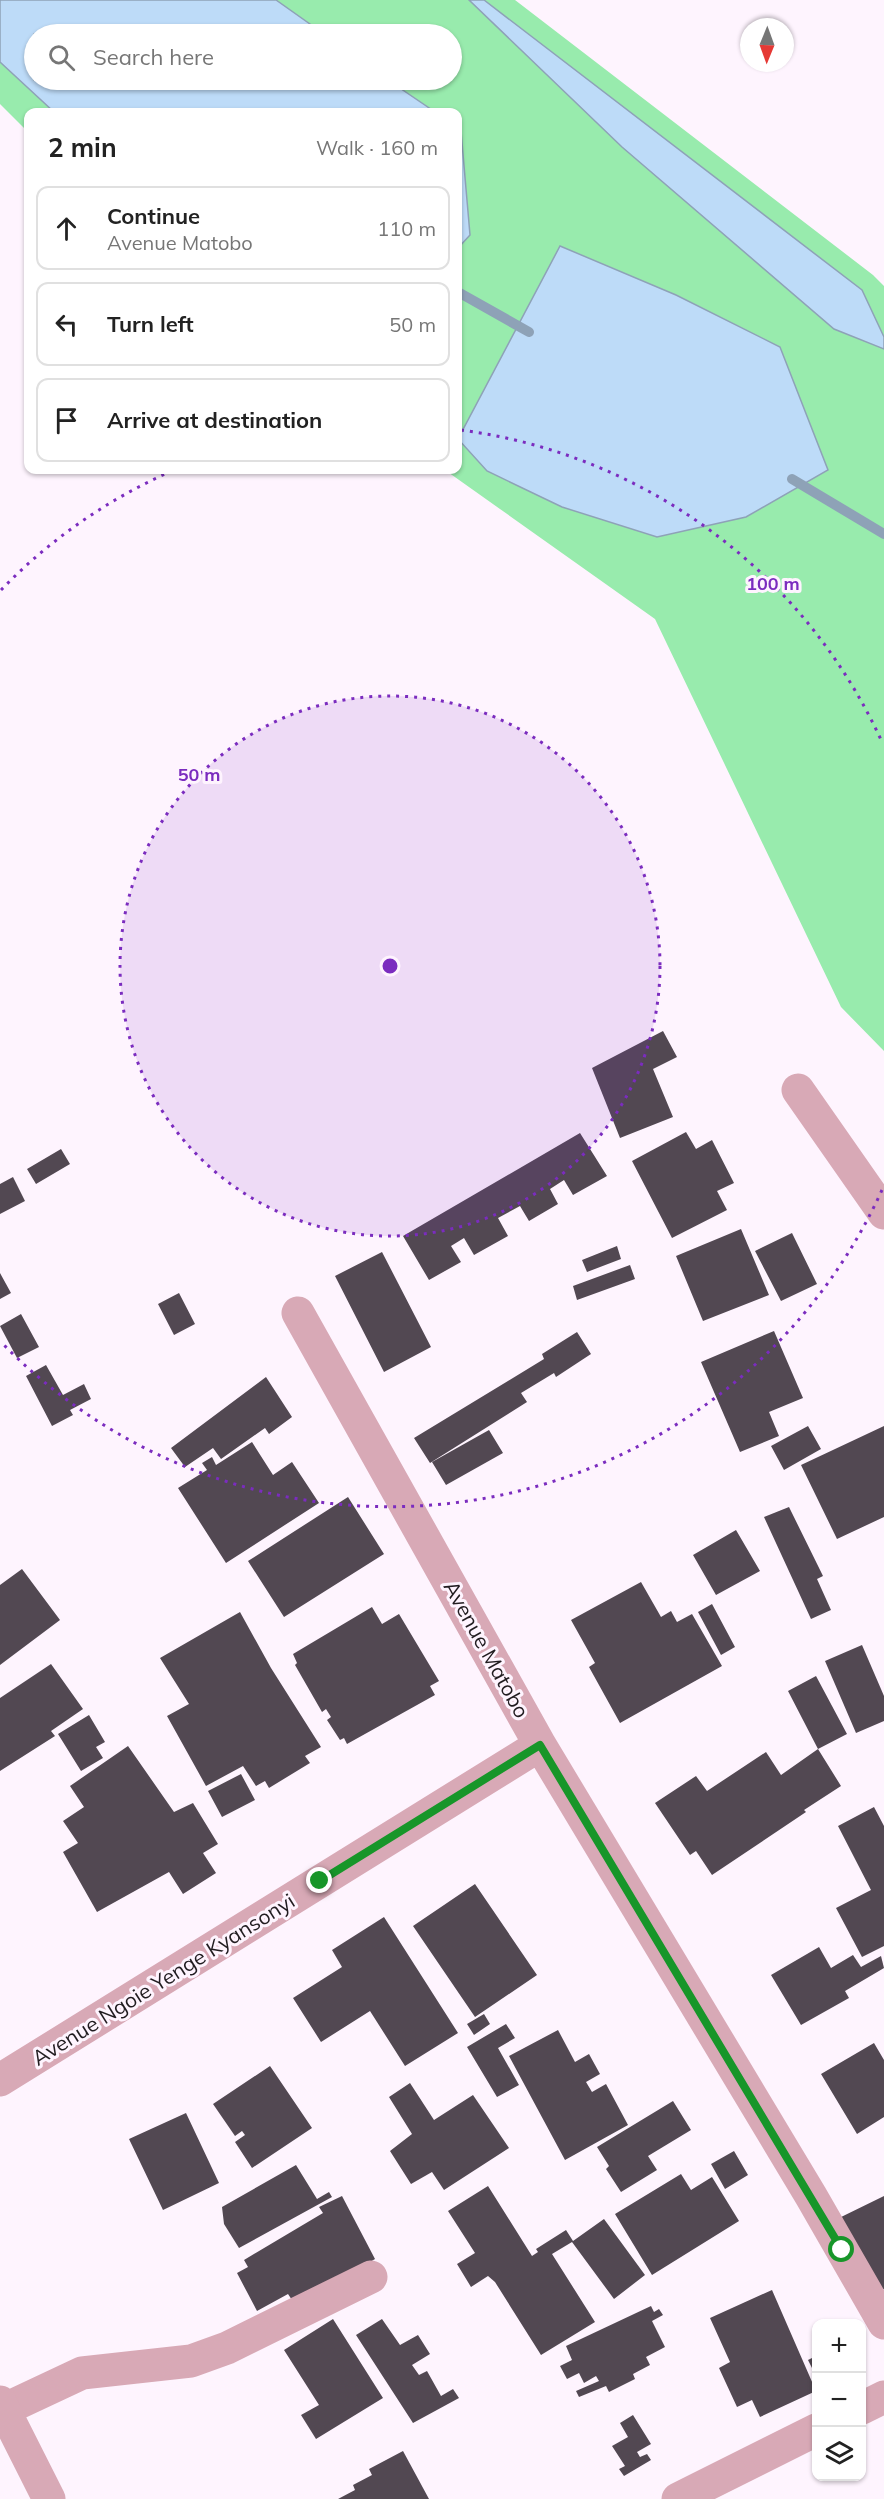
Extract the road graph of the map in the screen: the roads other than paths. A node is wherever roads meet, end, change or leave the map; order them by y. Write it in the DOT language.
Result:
graph roads {
  1 [pos="798,1090"];
  2 [pos="884,1214"];
  3 [pos="298,1313"];
  4 [pos="540,1745"];
  5 [pos="0,2080"];
  6 [pos="371,2277"];
  7 [pos="884,2323"];
  8 [pos="884,2397"];
  9 [pos="2,2406"];
  10 [pos="866,2406"];
  11 [pos="812,2432"];
  12 [pos="49,2499"];
  13 [pos="678,2499"];
  1 -- 2 [label="street"];
  3 -- 4 [label="street, Avenue Matobo"];
  4 -- 5 [label="street, Avenue Ngoie Yenge Kyansonyi"];
  4 -- 7 [label="street, Avenue Matobo"];
  6 -- 9 [label="street"];
  8 -- 10 [label="street"];
  9 -- 12 [label="street"];
  11 -- 13 [label="street"];
}
